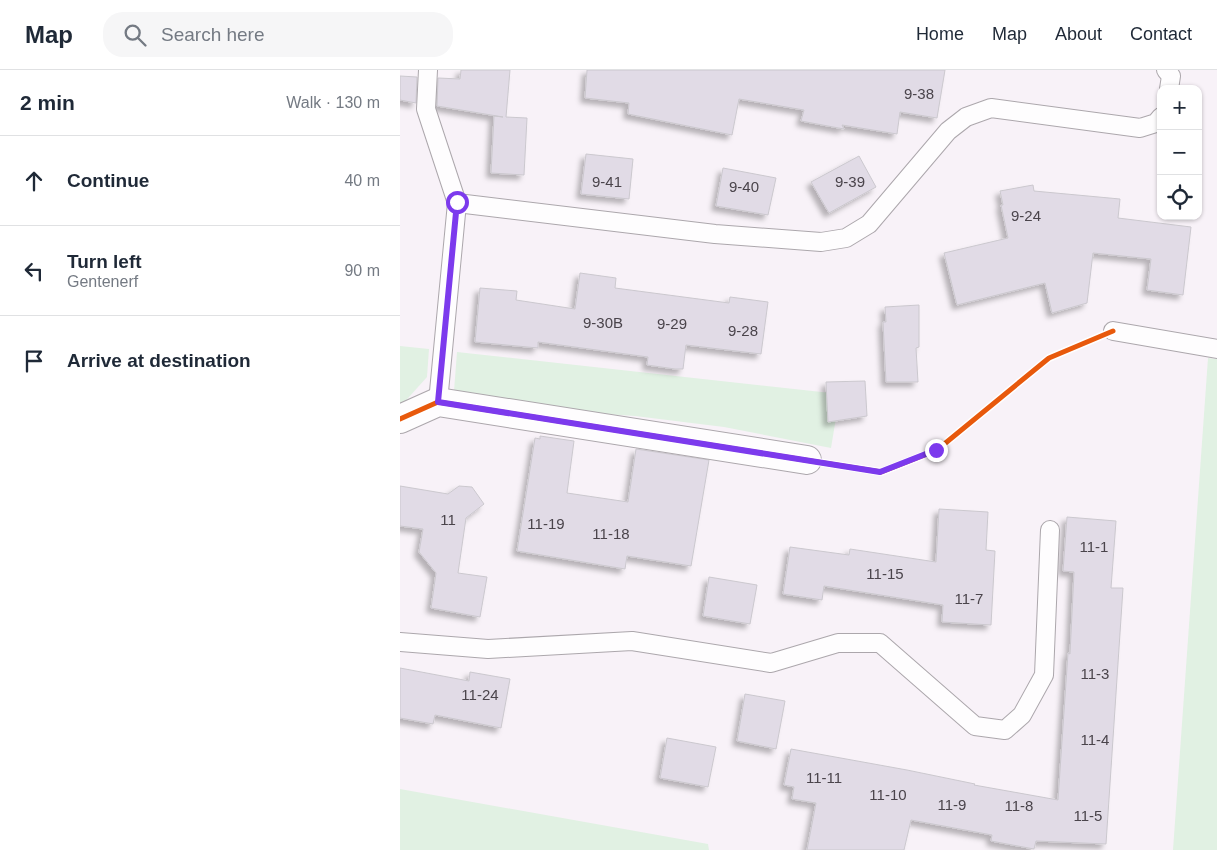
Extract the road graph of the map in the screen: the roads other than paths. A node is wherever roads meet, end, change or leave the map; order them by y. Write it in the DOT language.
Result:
graph roads {
  1 [pos="428,70"];
  2 [pos="1166,70"];
  3 [pos="1170,85"];
  4 [pos="1157,122"];
  5 [pos="457,202"];
  6 [pos="1113,331"];
  7 [pos="1217,349"];
  8 [pos="438,402"];
  9 [pos="400,419"];
  10 [pos="807,460"];
  11 [pos="1050,530"];
  12 [pos="400,642"];
  1 -- 5 [label="lane"];
  2 -- 3 [label="lane"];
  4 -- 5 [label="lane"];
  5 -- 8 [label="lane"];
  6 -- 7 [label="lane"];
  8 -- 9 [label="street"];
  8 -- 10 [label="street"];
  11 -- 12 [label="lane"];
}
